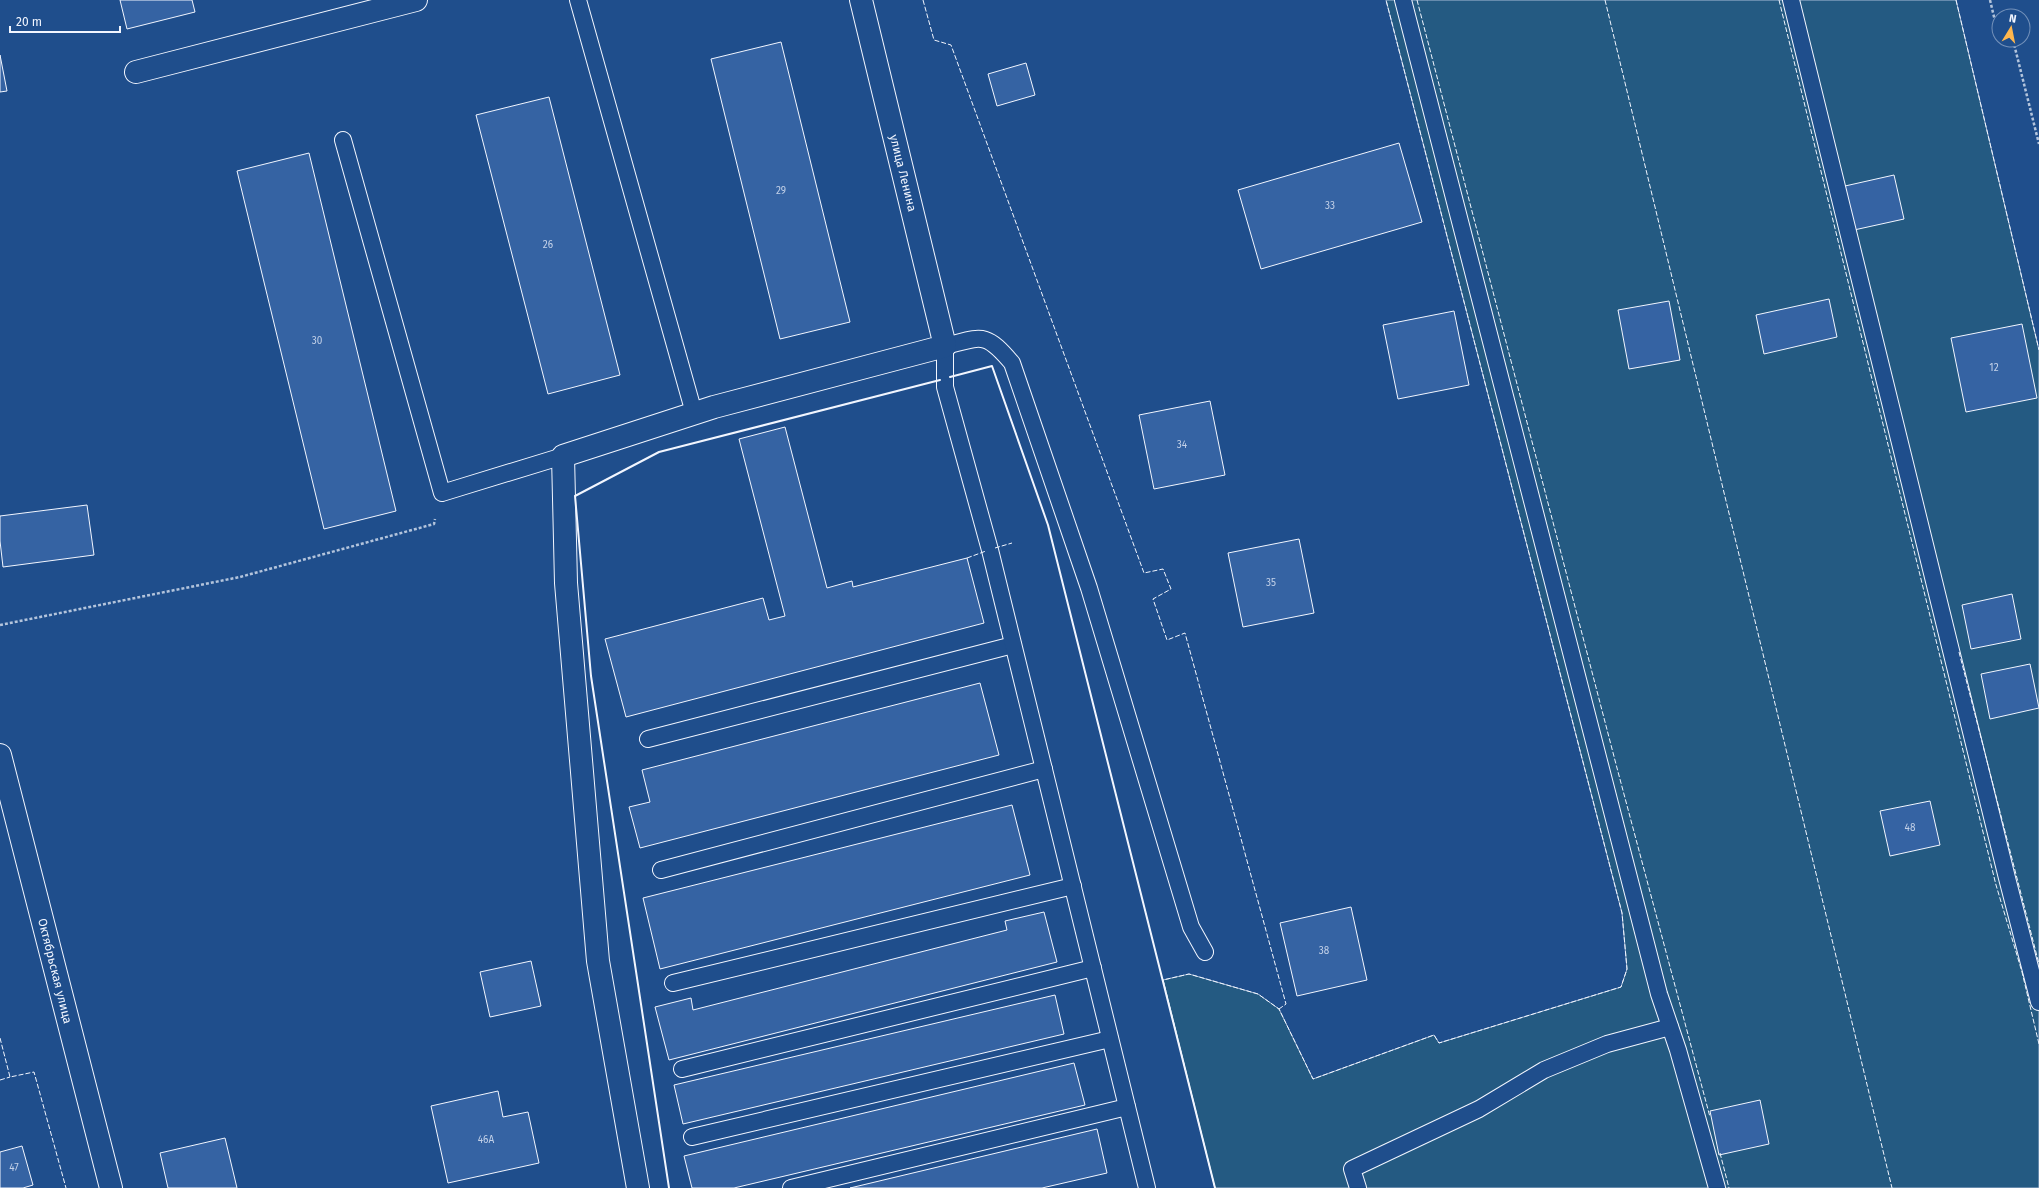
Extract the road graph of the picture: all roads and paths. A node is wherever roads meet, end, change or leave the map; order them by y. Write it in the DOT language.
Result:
graph roads {
  1 [pos="416,0"];
  2 [pos="578,0"];
  3 [pos="861,0"];
  4 [pos="1403,0"];
  5 [pos="1791,0"];
  6 [pos="2015,48"];
  7 [pos="136,72"];
  8 [pos="343,140"];
  9 [pos="2039,144"];
  10 [pos="945,346"];
  11 [pos="694,413"];
  12 [pos="563,456"];
  13 [pos="442,493"];
  14 [pos="0,625"];
  15 [pos="1014,645"];
  16 [pos="648,739"];
  17 [pos="0,755"];
  18 [pos="1044,769"];
  19 [pos="661,870"];
  20 [pos="1073,886"];
  21 [pos="1205,952"];
  22 [pos="1093,968"];
  23 [pos="673,983"];
  24 [pos="2039,1002"];
  25 [pos="1670,1027"];
  26 [pos="1110,1039"];
  27 [pos="682,1069"];
  28 [pos="1127,1107"];
  29 [pos="692,1138"];
  30 [pos="1142,1187"];
  31 [pos="111,1188"];
  32 [pos="638,1188"];
  33 [pos="791,1188"];
  34 [pos="1358,1188"];
  35 [pos="1717,1188"];
  1 -- 7 [label="street"];
  2 -- 11 [label="lane"];
  3 -- 10 [label="street, улица Ленина"];
  4 -- 25 [label="lane"];
  5 -- 24 [label="lane"];
  6 -- 9 [label="path"];
  8 -- 13 [label="lane"];
  10 -- 11 [label="street"];
  10 -- 15 [label="lane"];
  10 -- 21 [label="lane"];
  11 -- 12 [label="street"];
  12 -- 13 [label="lane"];
  12 -- 32 [label="street"];
  13 -- 14 [label="path"];
  15 -- 16 [label="lane"];
  15 -- 18 [label="lane"];
  17 -- 31 [label="street, Октябрьская улица"];
  18 -- 19 [label="lane"];
  18 -- 20 [label="lane"];
  20 -- 22 [label="lane"];
  20 -- 23 [label="lane"];
  22 -- 26 [label="lane"];
  22 -- 27 [label="lane"];
  25 -- 34 [label="lane"];
  25 -- 35 [label="lane"];
  26 -- 28 [label="lane"];
  26 -- 29 [label="lane"];
  28 -- 30 [label="lane"];
  28 -- 33 [label="lane"];
}
